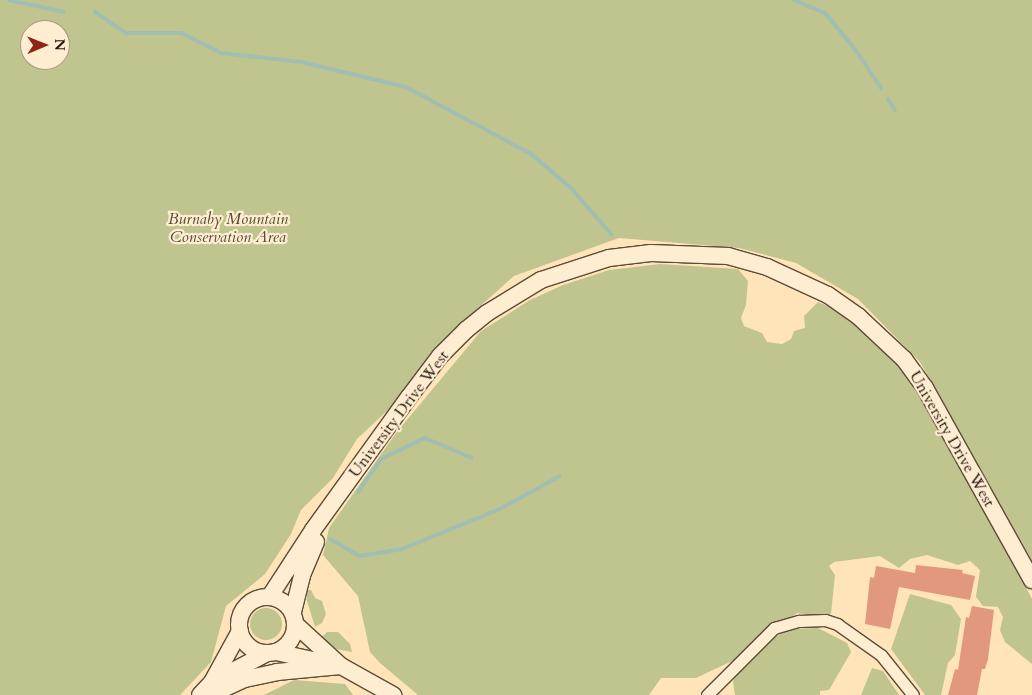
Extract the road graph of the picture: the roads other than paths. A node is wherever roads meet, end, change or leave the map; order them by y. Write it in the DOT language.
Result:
graph roads {
  1 [pos="322,521"];
  2 [pos="1032,580"];
  3 [pos="270,596"];
  4 [pos="294,618"];
  5 [pos="240,631"];
  6 [pos="271,653"];
  7 [pos="342,666"];
  8 [pos="211,688"];
  9 [pos="200,695"];
  10 [pos="393,695"];
  11 [pos="707,695"];
  12 [pos="913,695"];
  1 -- 2 [label="street, University Drive West"];
  1 -- 3 [label="street, University Drive West"];
  1 -- 4 [label="street, University Drive West"];
  3 -- 4 [label="street"];
  3 -- 5 [label="street"];
  4 -- 6 [label="street"];
  4 -- 7 [label="street"];
  5 -- 6 [label="street"];
  5 -- 8 [label="street"];
  6 -- 7 [label="street"];
  6 -- 8 [label="street"];
  7 -- 8 [label="street"];
  7 -- 10 [label="street"];
  8 -- 9 [label="street"];
  11 -- 12 [label="street"];
}
